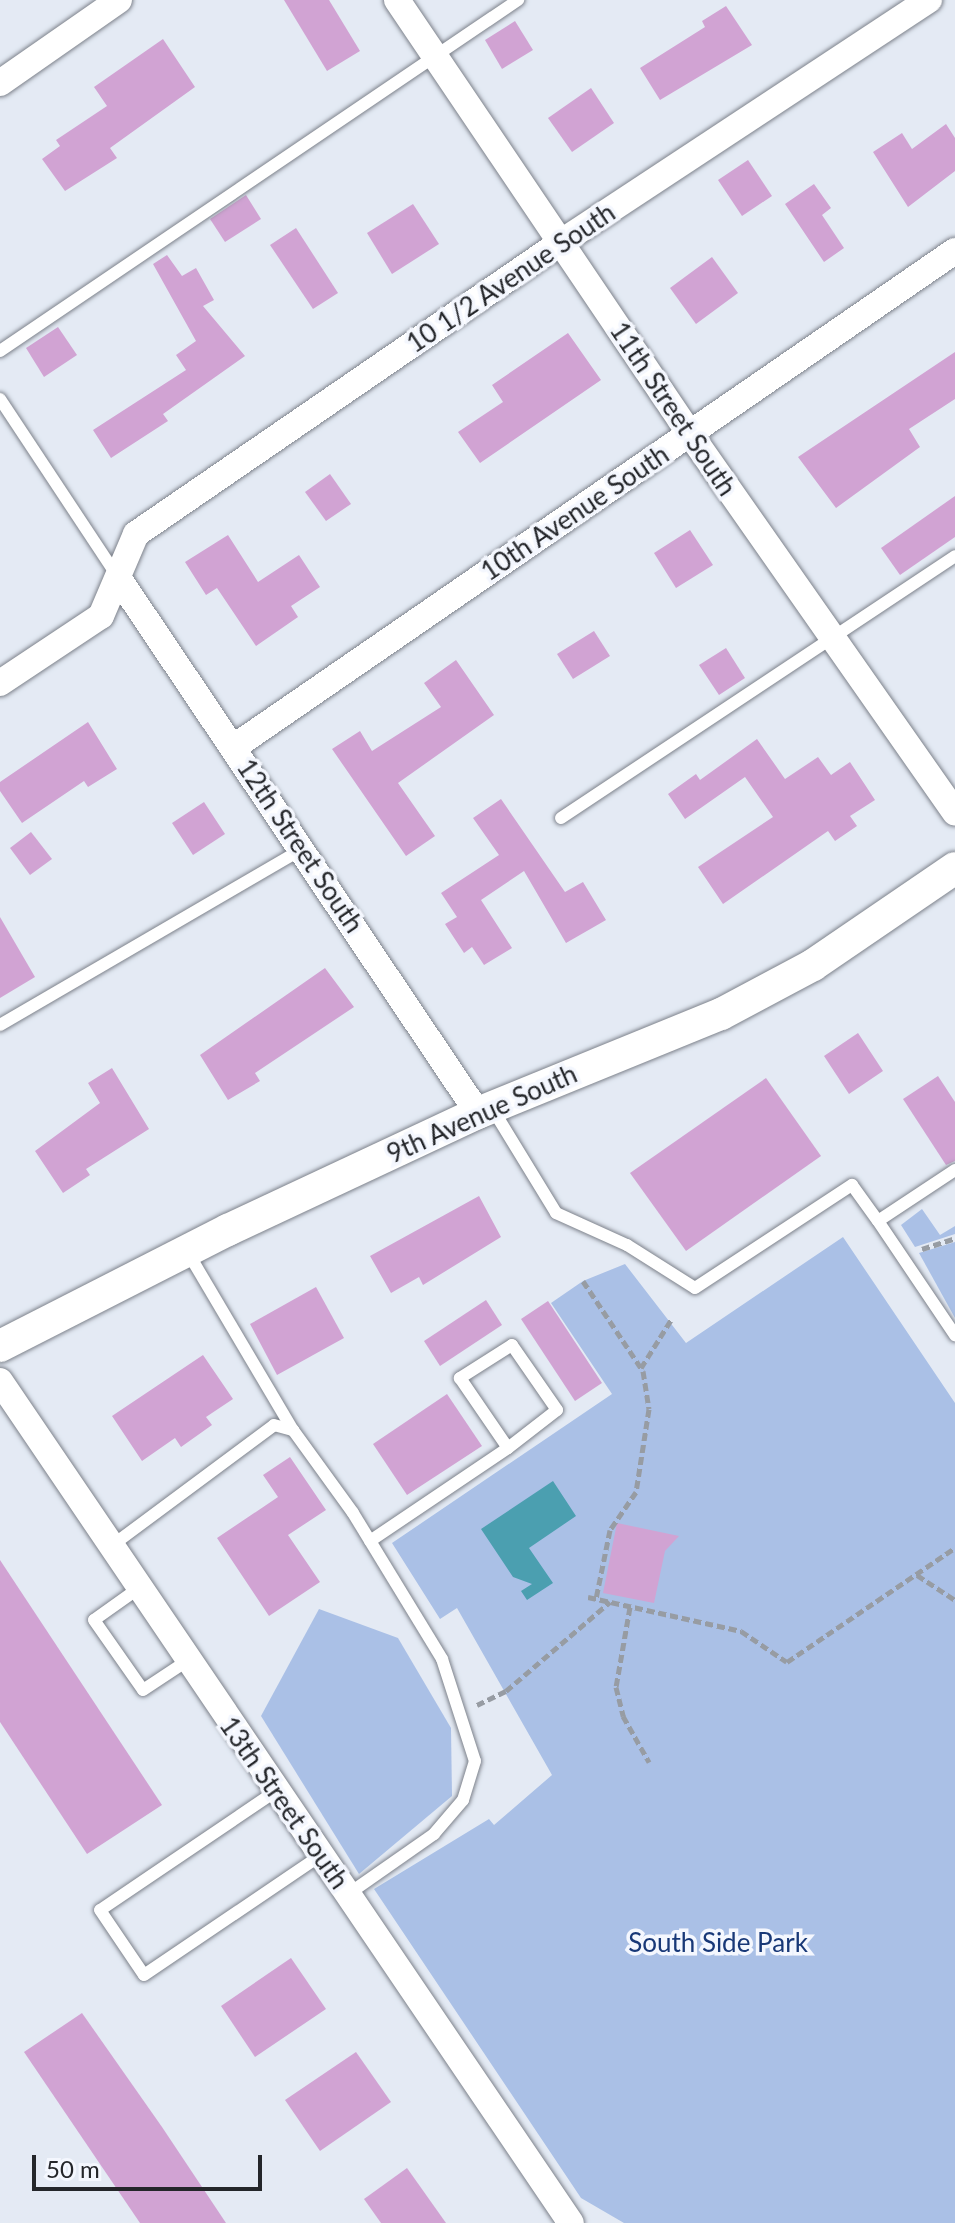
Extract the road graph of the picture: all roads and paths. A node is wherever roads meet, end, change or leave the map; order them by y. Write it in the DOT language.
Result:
graph roads {
  1 [pos="119,0"];
  2 [pos="397,0"];
  3 [pos="518,0"];
  4 [pos="929,0"];
  5 [pos="434,55"];
  6 [pos="0,83"];
  7 [pos="560,243"];
  8 [pos="955,251"];
  9 [pos="0,351"];
  10 [pos="0,399"];
  11 [pos="690,434"];
  12 [pos="955,556"];
  13 [pos="119,579"];
  14 [pos="832,639"];
  15 [pos="0,683"];
  16 [pos="234,747"];
  17 [pos="955,813"];
  18 [pos="561,818"];
  19 [pos="302,849"];
  20 [pos="955,868"];
  21 [pos="0,1025"];
  22 [pos="485,1111"];
  23 [pos="955,1170"];
  24 [pos="878,1221"];
  25 [pos="955,1238"];
  26 [pos="187,1251"];
  27 [pos="914,1251"];
  28 [pos="583,1281"];
  29 [pos="671,1320"];
  30 [pos="955,1335"];
  31 [pos="0,1346"];
  32 [pos="641,1368"];
  33 [pos="0,1381"];
  34 [pos="293,1430"];
  35 [pos="508,1448"];
  36 [pos="370,1541"];
  37 [pos="110,1547"];
  38 [pos="955,1548"];
  39 [pos="917,1575"];
  40 [pos="139,1588"];
  41 [pos="588,1597"];
  42 [pos="596,1599"];
  43 [pos="955,1600"];
  44 [pos="610,1602"];
  45 [pos="630,1607"];
  46 [pos="187,1661"];
  47 [pos="462,1713"];
  48 [pos="649,1762"];
  49 [pos="276,1791"];
  50 [pos="320,1856"];
  51 [pos="347,1895"];
  52 [pos="571,2223"];
  1 -- 6 [label="street"];
  2 -- 5 [label="street, 11th Street South"];
  3 -- 5 [label="lane"];
  4 -- 7 [label="street, 10 1/2 Avenue South"];
  5 -- 7 [label="street, 11th Street South"];
  5 -- 9 [label="lane"];
  7 -- 11 [label="street, 11th Street South"];
  7 -- 13 [label="street, 10 1/2 Avenue South"];
  8 -- 11 [label="street, 10th Avenue South"];
  10 -- 13 [label="lane"];
  11 -- 14 [label="street, 11th Street South"];
  11 -- 16 [label="street, 10th Avenue South"];
  12 -- 14 [label="lane"];
  13 -- 15 [label="street"];
  13 -- 16 [label="street, 12th Street South"];
  14 -- 17 [label="street, 11th Street South"];
  14 -- 18 [label="lane"];
  16 -- 19 [label="street, 12th Street South"];
  19 -- 21 [label="lane"];
  19 -- 22 [label="street, 12th Street South"];
  20 -- 22 [label="street, 9th Avenue South"];
  22 -- 24 [label="lane"];
  22 -- 26 [label="street, 9th Avenue South"];
  23 -- 24 [label="lane"];
  24 -- 30 [label="lane"];
  25 -- 27 [label="path"];
  26 -- 31 [label="street, 9th Avenue South"];
  26 -- 34 [label="lane"];
  28 -- 32 [label="path"];
  29 -- 32 [label="path"];
  32 -- 42 [label="path"];
  33 -- 37 [label="street, 13th Street South"];
  34 -- 36 [label="lane"];
  34 -- 37 [label="lane"];
  35 -- 35 [label="lane"];
  35 -- 36 [label="lane"];
  36 -- 47 [label="lane"];
  37 -- 40 [label="street, 13th Street South"];
  38 -- 39 [label="path"];
  39 -- 43 [label="path"];
  39 -- 45 [label="path"];
  40 -- 46 [label="street, 13th Street South"];
  40 -- 46 [label="lane"];
  41 -- 42 [label="path"];
  42 -- 44 [label="path"];
  44 -- 45 [label="path"];
  44 -- 47 [label="path"];
  45 -- 48 [label="path"];
  46 -- 49 [label="street, 13th Street South"];
  47 -- 51 [label="lane"];
  49 -- 50 [label="street, 13th Street South"];
  49 -- 50 [label="lane"];
  50 -- 51 [label="street, 13th Street South"];
  51 -- 52 [label="street, 13th Street South"];
}
